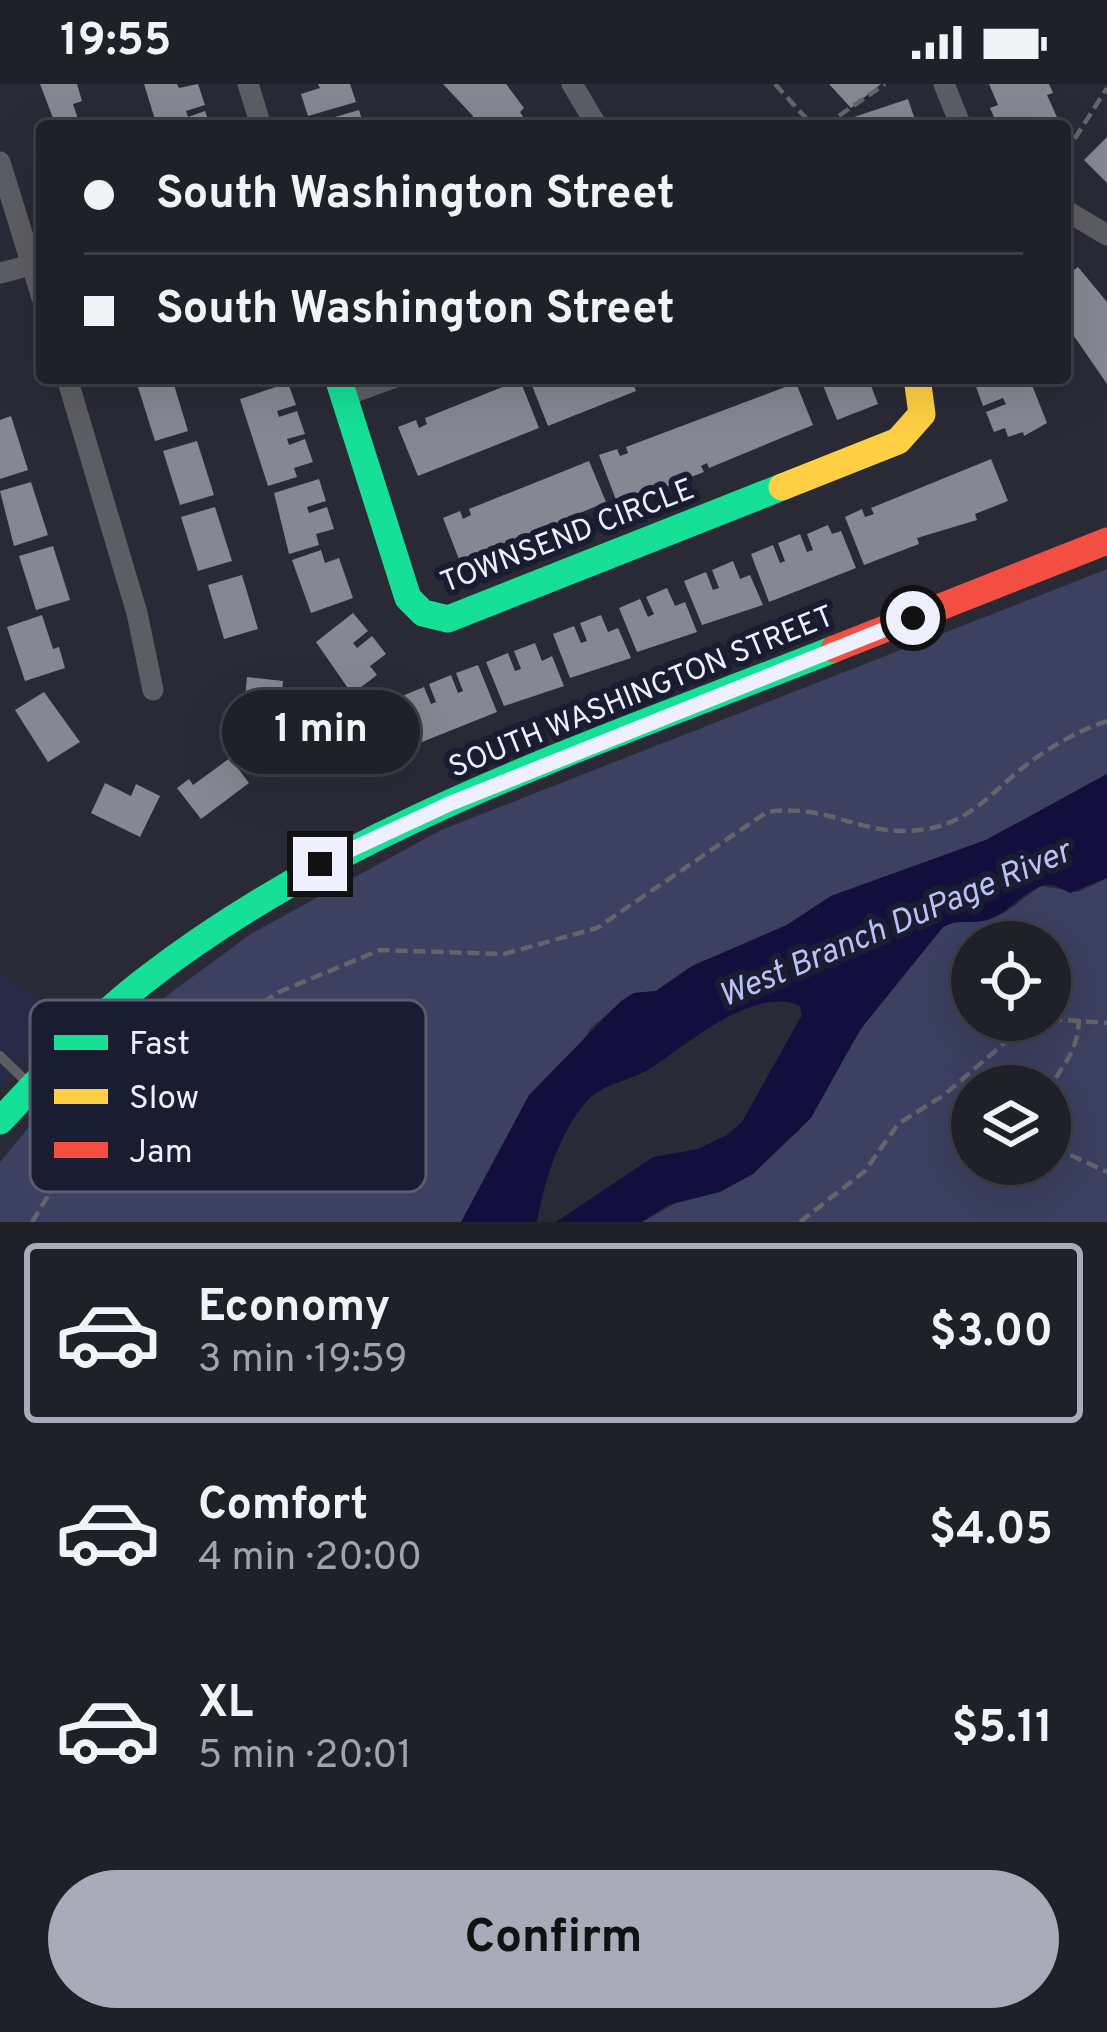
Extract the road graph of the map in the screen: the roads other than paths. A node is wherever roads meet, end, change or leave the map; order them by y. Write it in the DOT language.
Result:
graph roads {
  1 [pos="248,84"];
  2 [pos="572,84"];
  3 [pos="944,84"];
  4 [pos="259,120"];
  5 [pos="593,120"];
  6 [pos="959,120"];
  7 [pos="0,162"];
  8 [pos="1071,214"];
  9 [pos="1107,235"];
  10 [pos="31,265"];
  11 [pos="0,274"];
  12 [pos="36,280"];
  13 [pos="69,384"];
  14 [pos="919,384"];
  15 [pos="341,387"];
  16 [pos="1107,541"];
  17 [pos="153,690"];
  18 [pos="124,1000"];
  19 [pos="0,1056"];
  20 [pos="30,1085"];
  21 [pos="0,1121"];
  1 -- 4 [label="street"];
  2 -- 5 [label="street"];
  3 -- 6 [label="street"];
  7 -- 10 [label="street"];
  8 -- 9 [label="street"];
  10 -- 11 [label="street"];
  10 -- 12 [label="street"];
  13 -- 17 [label="street"];
  14 -- 15 [label="main road, TOWNSEND CIRCLE"];
  16 -- 18 [label="main road, SOUTH WASHINGTON STREET"];
  19 -- 20 [label="lane"];
  20 -- 21 [label="main road, SOUTH WASHINGTON STREET"];
}
